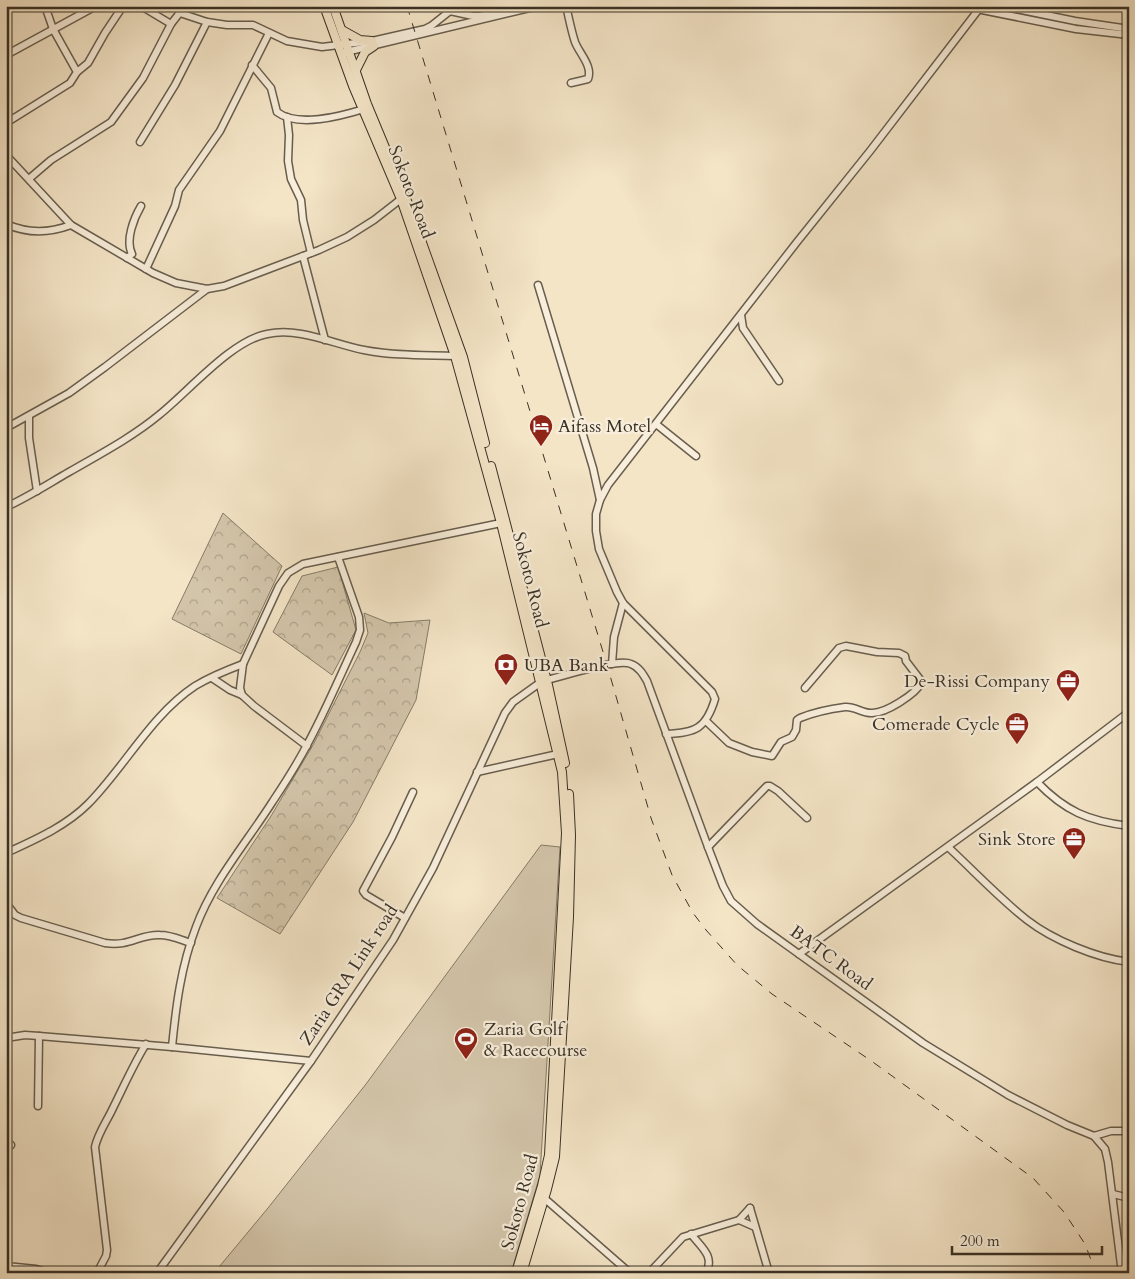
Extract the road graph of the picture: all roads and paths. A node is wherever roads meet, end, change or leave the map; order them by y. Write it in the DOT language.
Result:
graph roads {
  1 [pos="45,6"];
  2 [pos="96,6"];
  3 [pos="123,6"];
  4 [pos="141,6"];
  5 [pos="185,6"];
  6 [pos="324,6"];
  7 [pos="333,6"];
  8 [pos="516,6"];
  9 [pos="538,6"];
  10 [pos="566,6"];
  11 [pos="962,6"];
  12 [pos="1002,6"];
  13 [pos="979,9"];
  14 [pos="180,13"];
  15 [pos="207,22"];
  16 [pos="171,24"];
  17 [pos="53,29"];
  18 [pos="1129,29"];
  19 [pos="342,30"];
  20 [pos="269,32"];
  21 [pos="1129,36"];
  22 [pos="373,43"];
  23 [pos="348,48"];
  24 [pos="339,50"];
  25 [pos="6,55"];
  26 [pos="252,65"];
  27 [pos="356,70"];
  28 [pos="77,72"];
  29 [pos="571,82"];
  30 [pos="364,109"];
  31 [pos="6,113"];
  32 [pos="287,117"];
  33 [pos="8,122"];
  34 [pos="140,142"];
  35 [pos="6,155"];
  36 [pos="30,178"];
  37 [pos="401,199"];
  38 [pos="141,206"];
  39 [pos="6,224"];
  40 [pos="71,224"];
  41 [pos="311,253"];
  42 [pos="303,256"];
  43 [pos="127,258"];
  44 [pos="146,269"];
  45 [pos="538,286"];
  46 [pos="207,289"];
  47 [pos="741,315"];
  48 [pos="730,328"];
  49 [pos="743,328"];
  50 [pos="325,340"];
  51 [pos="455,356"];
  52 [pos="779,381"];
  53 [pos="29,416"];
  54 [pos="656,424"];
  55 [pos="6,428"];
  56 [pos="696,456"];
  57 [pos="37,491"];
  58 [pos="600,500"];
  59 [pos="6,508"];
  60 [pos="501,523"];
  61 [pos="338,557"];
  62 [pos="524,602"];
  63 [pos="623,603"];
  64 [pos="244,664"];
  65 [pos="612,664"];
  66 [pos="212,678"];
  67 [pos="544,681"];
  68 [pos="806,688"];
  69 [pos="242,695"];
  70 [pos="1129,712"];
  71 [pos="706,722"];
  72 [pos="666,734"];
  73 [pos="307,746"];
  74 [pos="558,754"];
  75 [pos="476,772"];
  76 [pos="1037,782"];
  77 [pos="413,792"];
  78 [pos="807,818"];
  79 [pos="1129,826"];
  80 [pos="708,847"];
  81 [pos="948,847"];
  82 [pos="6,853"];
  83 [pos="6,904"];
  84 [pos="405,918"];
  85 [pos="191,943"];
  86 [pos="800,954"];
  87 [pos="1129,962"];
  88 [pos="39,1036"];
  89 [pos="6,1038"];
  90 [pos="146,1044"];
  91 [pos="172,1046"];
  92 [pos="311,1061"];
  93 [pos="38,1106"];
  94 [pos="1129,1130"];
  95 [pos="1094,1136"];
  96 [pos="1113,1194"];
  97 [pos="544,1198"];
  98 [pos="1129,1198"];
  99 [pos="739,1220"];
  100 [pos="755,1227"];
  101 [pos="691,1234"];
  102 [pos="6,1266"];
  103 [pos="49,1273"];
  104 [pos="97,1273"];
  105 [pos="157,1273"];
  106 [pos="516,1273"];
  107 [pos="522,1273"];
  108 [pos="630,1273"];
  109 [pos="649,1273"];
  110 [pos="706,1273"];
  111 [pos="768,1273"];
  112 [pos="1122,1273"];
  1 -- 17 [label="street"];
  2 -- 17 [label="street"];
  3 -- 28 [label="street"];
  4 -- 16 [label="street"];
  5 -- 14 [label="street"];
  6 -- 24 [label="main road, Sokoto Road"];
  7 -- 19 [label="main road, Sokoto Road"];
  8 -- 22 [label="street"];
  9 -- 22 [label="street"];
  10 -- 29 [label="street"];
  11 -- 13 [label="street"];
  12 -- 18 [label="street"];
  13 -- 21 [label="street"];
  13 -- 47 [label="street"];
  14 -- 15 [label="street"];
  14 -- 16 [label="street"];
  15 -- 20 [label="street"];
  15 -- 34 [label="street"];
  16 -- 36 [label="street"];
  17 -- 25 [label="street"];
  17 -- 28 [label="street"];
  19 -- 22 [label="main road"];
  19 -- 23 [label="main road, Sokoto Road"];
  20 -- 24 [label="street"];
  20 -- 26 [label="street"];
  22 -- 23 [label="street"];
  22 -- 27 [label="main road"];
  23 -- 24 [label="street"];
  23 -- 27 [label="main road, Sokoto Road"];
  24 -- 30 [label="main road, Sokoto Road"];
  26 -- 32 [label="street"];
  26 -- 44 [label="street"];
  27 -- 62 [label="main road, Sokoto Road"];
  28 -- 33 [label="street"];
  30 -- 32 [label="street"];
  30 -- 37 [label="main road, Sokoto Road"];
  31 -- 33 [label="street"];
  32 -- 41 [label="street"];
  35 -- 36 [label="street"];
  36 -- 40 [label="street"];
  37 -- 41 [label="street"];
  37 -- 51 [label="main road, Sokoto Road"];
  38 -- 43 [label="street"];
  39 -- 40 [label="street"];
  40 -- 43 [label="street"];
  41 -- 42 [label="street"];
  42 -- 46 [label="street"];
  42 -- 50 [label="street"];
  43 -- 44 [label="street"];
  44 -- 46 [label="street"];
  45 -- 58 [label="street"];
  46 -- 53 [label="street"];
  47 -- 48 [label="street"];
  47 -- 49 [label="street"];
  48 -- 49 [label="street"];
  48 -- 54 [label="street"];
  49 -- 52 [label="street"];
  50 -- 51 [label="street"];
  50 -- 57 [label="street"];
  51 -- 60 [label="main road, Sokoto Road"];
  53 -- 55 [label="street"];
  53 -- 57 [label="street"];
  54 -- 56 [label="street"];
  54 -- 58 [label="street"];
  57 -- 59 [label="street"];
  58 -- 63 [label="street"];
  60 -- 61 [label="street"];
  60 -- 62 [label="main road, Sokoto Road"];
  61 -- 64 [label="street"];
  61 -- 73 [label="street"];
  62 -- 67 [label="main road, Sokoto Road"];
  63 -- 65 [label="street"];
  63 -- 71 [label="street"];
  64 -- 66 [label="street"];
  64 -- 69 [label="street"];
  65 -- 67 [label="street, BATC Road"];
  65 -- 72 [label="street, BATC Road"];
  66 -- 69 [label="street"];
  66 -- 82 [label="street"];
  67 -- 74 [label="main road, Sokoto Road"];
  67 -- 75 [label="street, Zaria GRA Link road"];
  67 -- 97 [label="main road, Sokoto Road"];
  68 -- 71 [label="street"];
  69 -- 73 [label="street"];
  70 -- 76 [label="street"];
  71 -- 72 [label="street"];
  72 -- 80 [label="street, BATC Road"];
  73 -- 85 [label="street"];
  74 -- 75 [label="street"];
  74 -- 106 [label="main road, Sokoto Road"];
  75 -- 84 [label="street, Zaria GRA Link road"];
  76 -- 79 [label="street"];
  76 -- 81 [label="street"];
  77 -- 84 [label="street"];
  78 -- 80 [label="street"];
  80 -- 86 [label="street, BATC Road"];
  81 -- 86 [label="street"];
  81 -- 87 [label="street"];
  83 -- 85 [label="street"];
  84 -- 92 [label="street, Zaria GRA Link road"];
  85 -- 91 [label="street"];
  86 -- 95 [label="street, BATC Road"];
  88 -- 89 [label="street"];
  88 -- 90 [label="street"];
  88 -- 93 [label="street"];
  90 -- 91 [label="street"];
  90 -- 104 [label="street"];
  91 -- 92 [label="street"];
  92 -- 105 [label="street, Zaria GRA Link road"];
  94 -- 95 [label="street"];
  95 -- 96 [label="street"];
  96 -- 98 [label="street"];
  96 -- 112 [label="street"];
  97 -- 107 [label="main road, Sokoto Road"];
  97 -- 108 [label="street"];
  99 -- 100 [label="street"];
  99 -- 100 [label="street"];
  99 -- 101 [label="street"];
  100 -- 111 [label="street"];
  101 -- 109 [label="street"];
  101 -- 110 [label="street"];
  102 -- 103 [label="street"];
}
